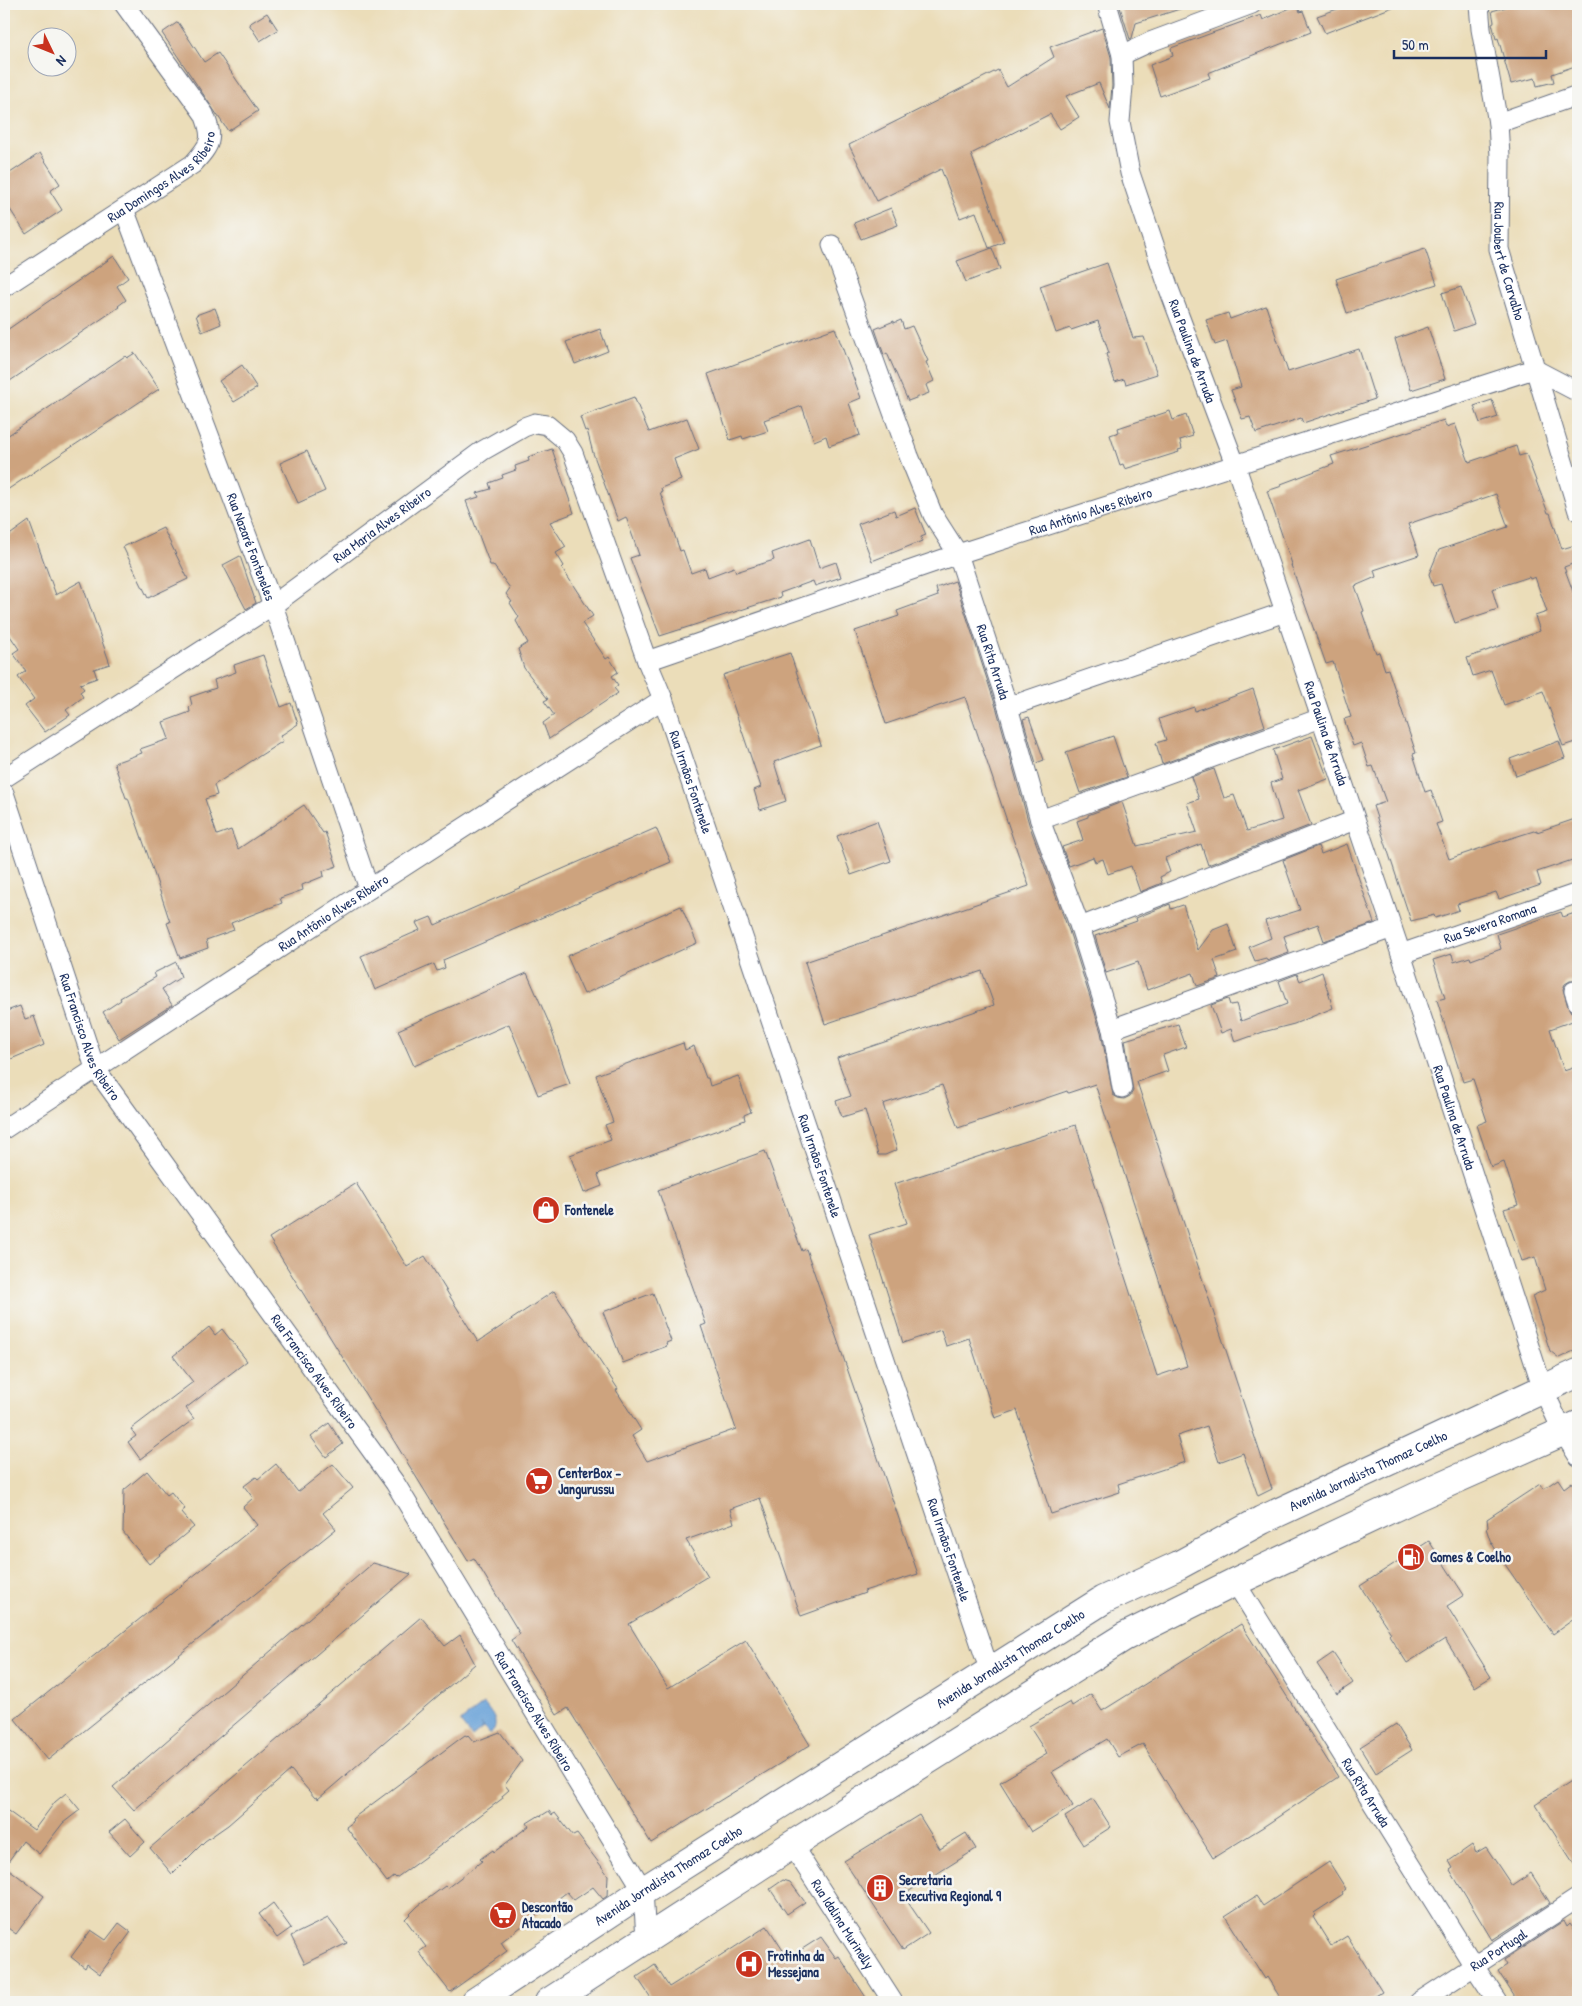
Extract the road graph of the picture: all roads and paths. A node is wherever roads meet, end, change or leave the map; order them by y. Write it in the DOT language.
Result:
graph roads {
  1 [pos="124,4"];
  2 [pos="1107,4"];
  3 [pos="1252,4"];
  4 [pos="1479,4"];
  5 [pos="1122,55"];
  6 [pos="1578,95"];
  7 [pos="1498,123"];
  8 [pos="124,209"];
  9 [pos="832,245"];
  10 [pos="4,287"];
  11 [pos="1534,369"];
  12 [pos="1578,392"];
  13 [pos="1235,464"];
  14 [pos="1578,510"];
  15 [pos="958,554"];
  16 [pos="273,605"];
  17 [pos="1285,612"];
  18 [pos="647,661"];
  19 [pos="663,699"];
  20 [pos="1008,707"];
  21 [pos="1321,718"];
  22 [pos="4,778"];
  23 [pos="4,792"];
  24 [pos="1040,820"];
  25 [pos="1355,820"];
  26 [pos="369,889"];
  27 [pos="1578,893"];
  28 [pos="1080,927"];
  29 [pos="1392,928"];
  30 [pos="1401,954"];
  31 [pos="1112,1029"];
  32 [pos="96,1068"];
  33 [pos="1122,1088"];
  34 [pos="4,1129"];
  35 [pos="1578,1373"];
  36 [pos="1543,1389"];
  37 [pos="1571,1429"];
  38 [pos="1578,1456"];
  39 [pos="1235,1582"];
  40 [pos="1104,1600"];
  41 [pos="1124,1637"];
  42 [pos="990,1672"];
  43 [pos="949,1698"];
  44 [pos="970,1733"];
  45 [pos="792,1844"];
  46 [pos="644,1890"];
  47 [pos="1578,1898"];
  48 [pos="646,1939"];
  49 [pos="1474,1966"];
  50 [pos="475,2002"];
  51 [pos="549,2002"];
  52 [pos="893,2002"];
  53 [pos="1419,2002"];
  54 [pos="1498,2002"];
  1 -- 8 [label="street, Rua Domingos Alves Ribeiro"];
  2 -- 5 [label="street, Rua Paulina de Arruda"];
  3 -- 5 [label="street"];
  4 -- 7 [label="street, Rua Joubert de Carvalho"];
  5 -- 13 [label="street, Rua Paulina de Arruda"];
  6 -- 7 [label="street"];
  7 -- 11 [label="street, Rua Joubert de Carvalho"];
  8 -- 10 [label="street, Rua Domingos Alves Ribeiro"];
  8 -- 16 [label="street, Rua Nazaré Fonteneles"];
  9 -- 15 [label="street, Rua Rita Arruda"];
  11 -- 12 [label="street"];
  11 -- 13 [label="street, Rua Antônio Alves Ribeiro"];
  11 -- 14 [label="street, Rua Joubert de Carvalho"];
  13 -- 15 [label="street, Rua Antônio Alves Ribeiro"];
  13 -- 17 [label="street, Rua Paulina de Arruda"];
  15 -- 18 [label="street, Rua Antônio Alves Ribeiro"];
  15 -- 20 [label="street, Rua Rita Arruda"];
  16 -- 18 [label="street, Rua Maria Alves Ribeiro"];
  16 -- 22 [label="street, Rua Maria Alves Ribeiro"];
  16 -- 26 [label="street, Rua Nazaré Fonteneles"];
  17 -- 20 [label="street"];
  17 -- 21 [label="street, Rua Paulina de Arruda"];
  18 -- 19 [label="street, Rua Irmãos Fontenele"];
  19 -- 26 [label="street, Rua Antônio Alves Ribeiro"];
  19 -- 42 [label="street, Rua Irmãos Fontenele"];
  20 -- 24 [label="street, Rua Rita Arruda"];
  21 -- 24 [label="street"];
  21 -- 25 [label="street, Rua Paulina de Arruda"];
  23 -- 32 [label="street, Rua Francisco Alves Ribeiro"];
  24 -- 28 [label="street, Rua Rita Arruda"];
  25 -- 28 [label="street"];
  25 -- 29 [label="street, Rua Paulina de Arruda"];
  26 -- 32 [label="street, Rua Antônio Alves Ribeiro"];
  27 -- 30 [label="street, Rua Severa Romana"];
  28 -- 31 [label="street, Rua Rita Arruda"];
  29 -- 30 [label="street, Rua Paulina de Arruda"];
  29 -- 31 [label="street"];
  30 -- 36 [label="street, Rua Paulina de Arruda"];
  31 -- 33 [label="street, Rua Rita Arruda"];
  32 -- 34 [label="street, Rua Antônio Alves Ribeiro"];
  32 -- 46 [label="street, Rua Francisco Alves Ribeiro"];
  35 -- 36 [label="main road, Avenida Jornalista Thomaz Coelho"];
  36 -- 37 [label="street, Rua Paulina de Arruda"];
  36 -- 40 [label="main road, Avenida Jornalista Thomaz Coelho"];
  37 -- 38 [label="street, Rua Paulina de Arruda"];
  37 -- 39 [label="main road"];
  39 -- 41 [label="main road"];
  39 -- 49 [label="street, Rua Rita Arruda"];
  40 -- 41 [label="main road"];
  40 -- 42 [label="main road, Avenida Jornalista Thomaz Coelho"];
  41 -- 44 [label="main road"];
  42 -- 43 [label="main road, Avenida Jornalista Thomaz Coelho"];
  43 -- 44 [label="main road"];
  43 -- 46 [label="main road, Avenida Jornalista Thomaz Coelho"];
  44 -- 45 [label="main road"];
  45 -- 48 [label="main road"];
  45 -- 52 [label="street, Rua Idalina Murinelly"];
  46 -- 48 [label="street, Rua Francisco Alves Ribeiro"];
  46 -- 50 [label="main road, Avenida Jornalista Thomaz Coelho"];
  47 -- 49 [label="street, Rua Portugal"];
  48 -- 51 [label="main road"];
  49 -- 53 [label="street, Rua Portugal"];
  49 -- 54 [label="street, Rua Rita Arruda"];
}
